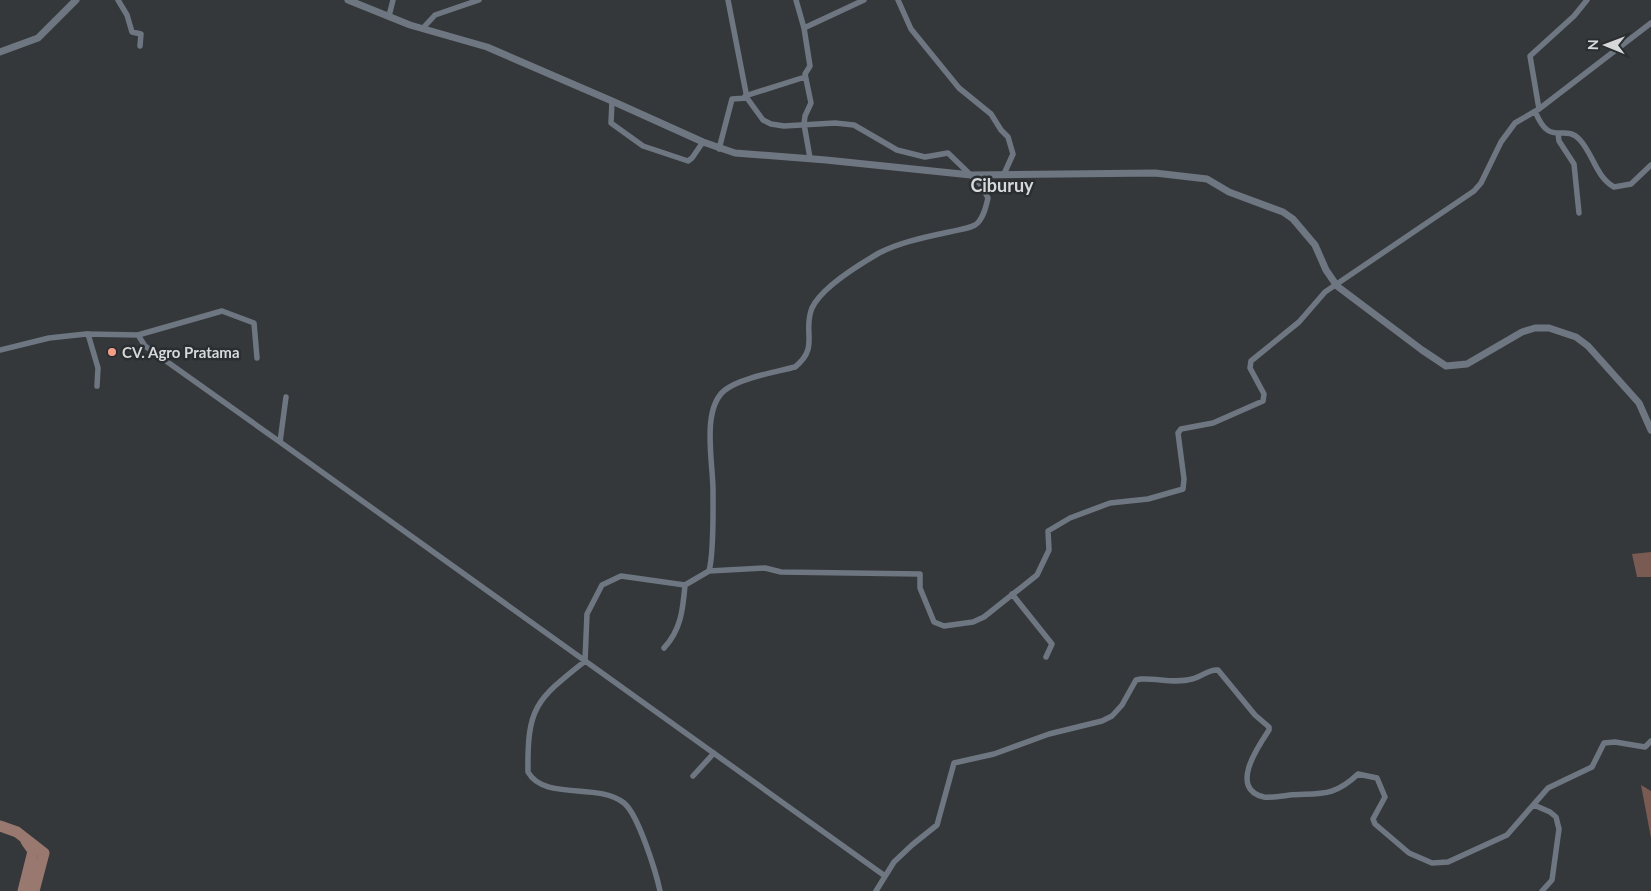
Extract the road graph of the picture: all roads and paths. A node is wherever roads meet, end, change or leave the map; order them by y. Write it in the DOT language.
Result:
graph roads {
  1 [pos="76,0"];
  2 [pos="118,0"];
  3 [pos="348,0"];
  4 [pos="393,0"];
  5 [pos="479,0"];
  6 [pos="728,0"];
  7 [pos="796,0"];
  8 [pos="864,0"];
  9 [pos="898,0"];
  10 [pos="1587,0"];
  11 [pos="389,16"];
  12 [pos="1651,23"];
  13 [pos="423,28"];
  14 [pos="804,28"];
  15 [pos="140,46"];
  16 [pos="0,52"];
  17 [pos="805,77"];
  18 [pos="746,97"];
  19 [pos="612,101"];
  20 [pos="1537,110"];
  21 [pos="804,124"];
  22 [pos="1558,133"];
  23 [pos="702,142"];
  24 [pos="719,149"];
  25 [pos="810,158"];
  26 [pos="1651,166"];
  27 [pos="1004,174"];
  28 [pos="971,175"];
  29 [pos="1579,213"];
  30 [pos="1336,286"];
  31 [pos="88,334"];
  32 [pos="138,335"];
  33 [pos="0,350"];
  34 [pos="257,358"];
  35 [pos="97,386"];
  36 [pos="286,398"];
  37 [pos="1651,430"];
  38 [pos="280,442"];
  39 [pos="709,571"];
  40 [pos="685,585"];
  41 [pos="1012,594"];
  42 [pos="664,648"];
  43 [pos="1046,657"];
  44 [pos="586,661"];
  45 [pos="1651,741"];
  46 [pos="714,753"];
  47 [pos="693,776"];
  48 [pos="1534,805"];
  49 [pos="886,876"];
  50 [pos="660,891"];
  51 [pos="876,891"];
  52 [pos="1542,891"];
  1 -- 16 [label="street"];
  2 -- 15 [label="street"];
  3 -- 11 [label="street"];
  4 -- 11 [label="street"];
  5 -- 13 [label="street"];
  6 -- 18 [label="street"];
  7 -- 14 [label="street"];
  8 -- 14 [label="street"];
  9 -- 27 [label="street"];
  10 -- 20 [label="street"];
  11 -- 13 [label="street"];
  12 -- 20 [label="street"];
  13 -- 19 [label="street"];
  14 -- 17 [label="street"];
  17 -- 18 [label="street"];
  17 -- 21 [label="street"];
  18 -- 21 [label="street"];
  18 -- 24 [label="street"];
  19 -- 23 [label="street"];
  19 -- 23 [label="street"];
  20 -- 22 [label="street"];
  20 -- 30 [label="street"];
  21 -- 25 [label="street"];
  21 -- 28 [label="street"];
  22 -- 26 [label="street"];
  22 -- 29 [label="street"];
  23 -- 24 [label="street"];
  24 -- 25 [label="street"];
  25 -- 28 [label="street"];
  27 -- 28 [label="street"];
  27 -- 30 [label="street"];
  28 -- 39 [label="street"];
  30 -- 37 [label="street"];
  30 -- 41 [label="street"];
  31 -- 32 [label="street"];
  31 -- 33 [label="street"];
  31 -- 35 [label="street"];
  32 -- 34 [label="street"];
  32 -- 38 [label="street"];
  36 -- 38 [label="street"];
  38 -- 44 [label="street"];
  39 -- 40 [label="street"];
  39 -- 41 [label="street"];
  40 -- 42 [label="street"];
  40 -- 44 [label="street"];
  41 -- 43 [label="street"];
  44 -- 46 [label="street"];
  44 -- 50 [label="street"];
  45 -- 48 [label="street"];
  46 -- 47 [label="street"];
  46 -- 49 [label="street"];
  48 -- 49 [label="street"];
  48 -- 52 [label="street"];
  49 -- 51 [label="street"];
}
